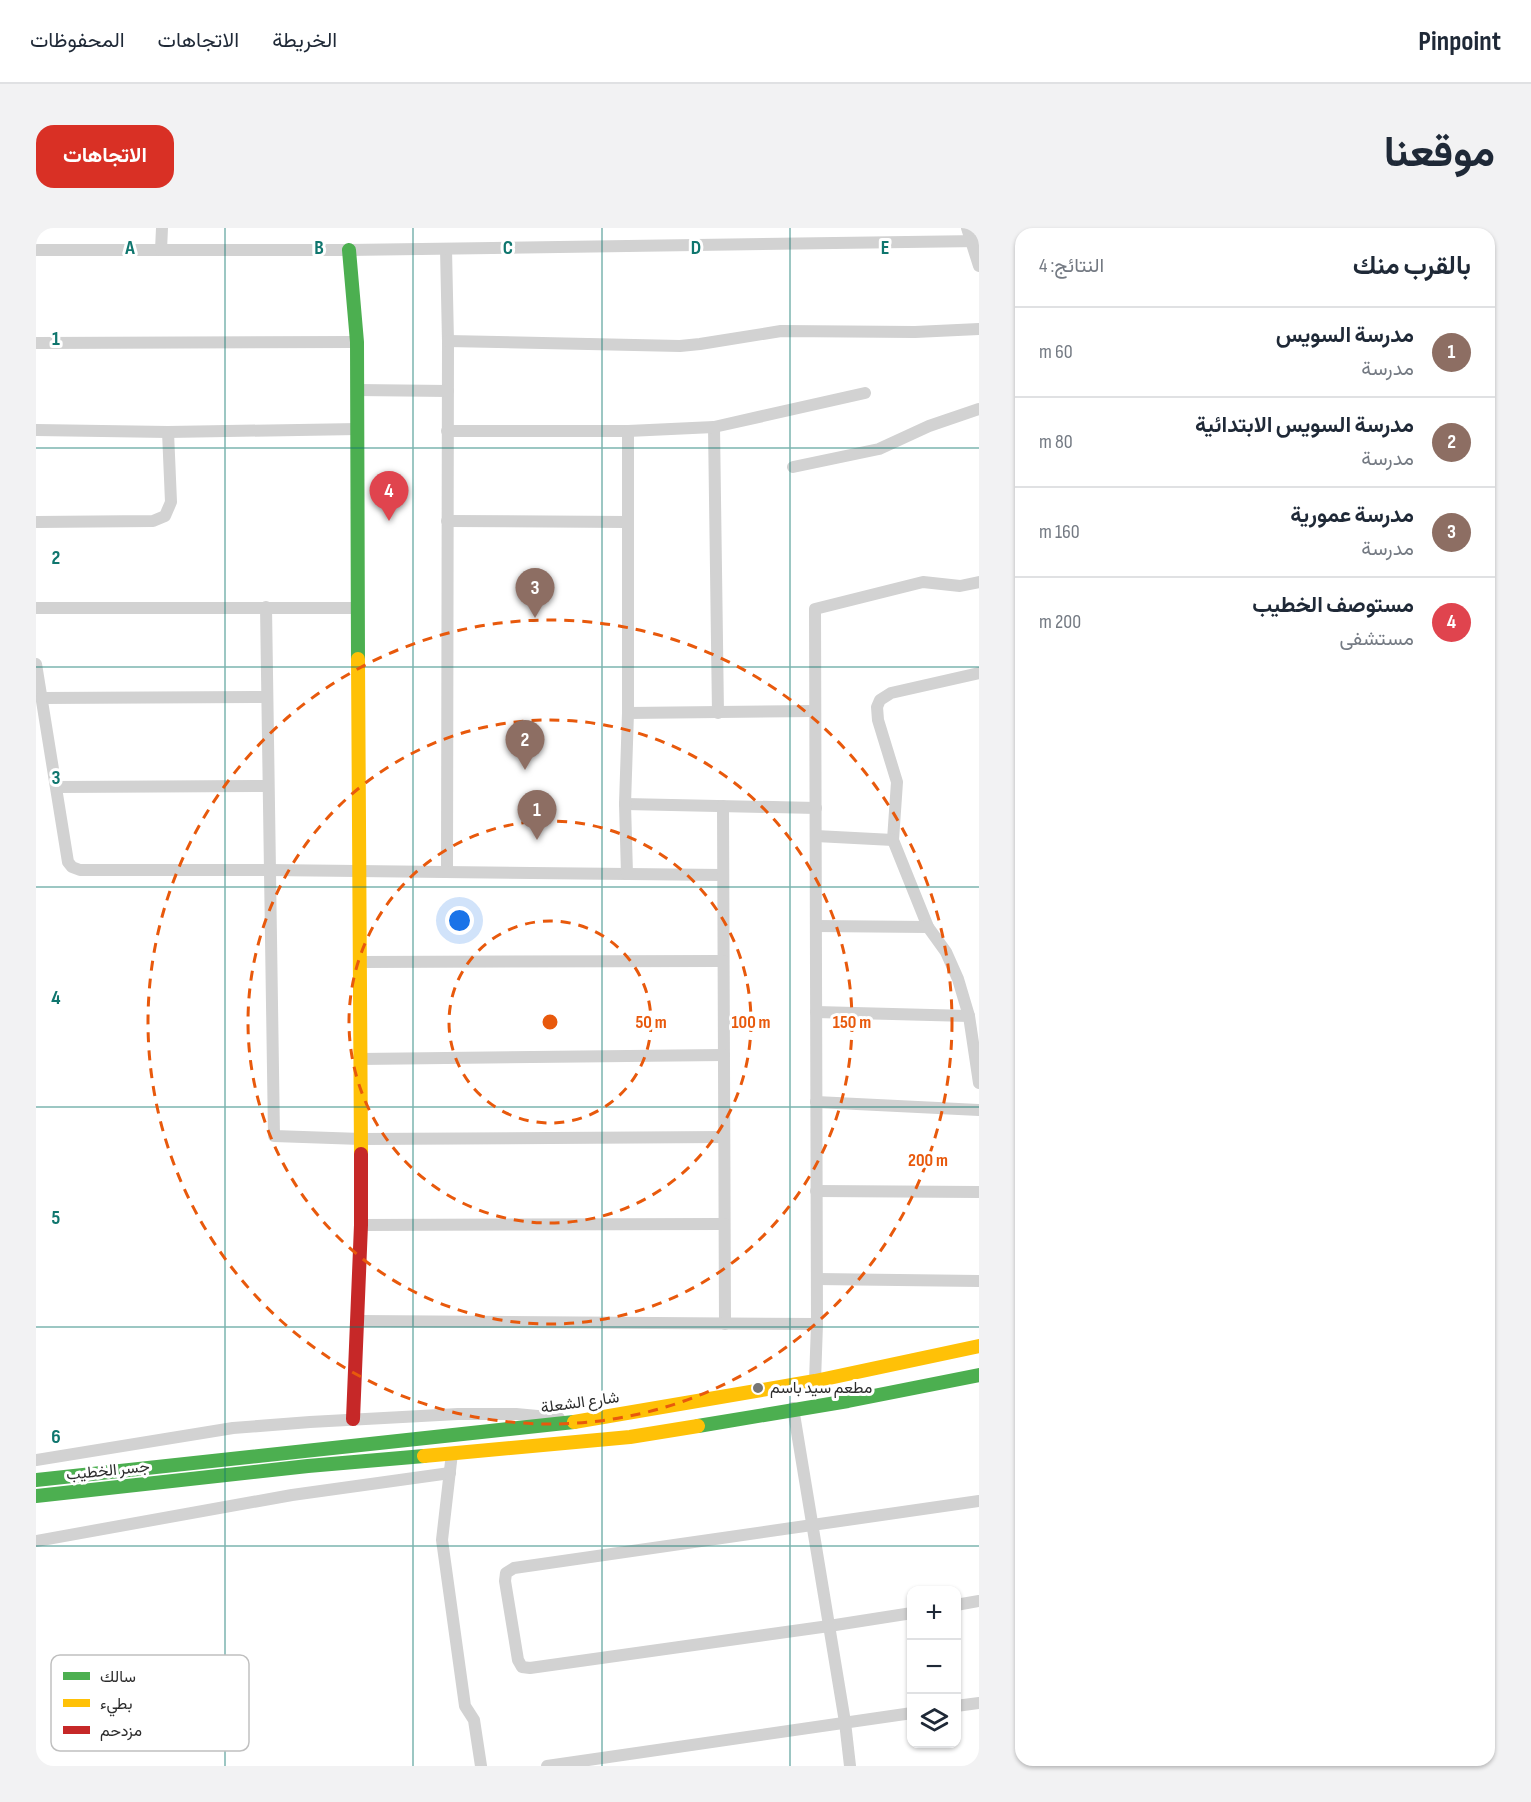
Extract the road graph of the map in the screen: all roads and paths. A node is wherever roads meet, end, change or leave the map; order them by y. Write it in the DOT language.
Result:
graph roads {
  1 [pos="162,228"];
  2 [pos="967,228"];
  3 [pos="975,241"];
  4 [pos="446,249"];
  5 [pos="36,250"];
  6 [pos="161,250"];
  7 [pos="349,250"];
  8 [pos="979,266"];
  9 [pos="979,329"];
  10 [pos="448,341"];
  11 [pos="357,342"];
  12 [pos="36,343"];
  13 [pos="357,390"];
  14 [pos="448,391"];
  15 [pos="865,393"];
  16 [pos="979,410"];
  17 [pos="714,427"];
  18 [pos="358,429"];
  19 [pos="36,430"];
  20 [pos="447,431"];
  21 [pos="628,431"];
  22 [pos="168,432"];
  23 [pos="794,467"];
  24 [pos="447,521"];
  25 [pos="36,522"];
  26 [pos="627,522"];
  27 [pos="979,582"];
  28 [pos="266,607"];
  29 [pos="36,608"];
  30 [pos="358,608"];
  31 [pos="36,664"];
  32 [pos="979,673"];
  33 [pos="266,697"];
  34 [pos="42,698"];
  35 [pos="815,711"];
  36 [pos="628,713"];
  37 [pos="718,713"];
  38 [pos="267,786"];
  39 [pos="57,787"];
  40 [pos="625,804"];
  41 [pos="723,806"];
  42 [pos="816,808"];
  43 [pos="816,836"];
  44 [pos="893,840"];
  45 [pos="269,870"];
  46 [pos="360,871"];
  47 [pos="447,872"];
  48 [pos="627,874"];
  49 [pos="723,875"];
  50 [pos="816,926"];
  51 [pos="928,927"];
  52 [pos="723,961"];
  53 [pos="360,962"];
  54 [pos="816,1012"];
  55 [pos="969,1016"];
  56 [pos="724,1055"];
  57 [pos="360,1059"];
  58 [pos="979,1083"];
  59 [pos="816,1102"];
  60 [pos="979,1110"];
  61 [pos="724,1137"];
  62 [pos="361,1139"];
  63 [pos="816,1191"];
  64 [pos="979,1192"];
  65 [pos="724,1224"];
  66 [pos="361,1225"];
  67 [pos="817,1279"];
  68 [pos="979,1281"];
  69 [pos="358,1321"];
  70 [pos="725,1324"];
  71 [pos="817,1324"];
  72 [pos="979,1346"];
  73 [pos="979,1375"];
  74 [pos="815,1382"];
  75 [pos="793,1408"];
  76 [pos="353,1419"];
  77 [pos="587,1420"];
  78 [pos="452,1453"];
  79 [pos="36,1460"];
  80 [pos="182,1464"];
  81 [pos="450,1473"];
  82 [pos="36,1480"];
  83 [pos="36,1496"];
  84 [pos="979,1501"];
  85 [pos="813,1526"];
  86 [pos="36,1541"];
  87 [pos="979,1601"];
  88 [pos="961,1604"];
  89 [pos="907,1614"];
  90 [pos="829,1626"];
  91 [pos="979,1703"];
  92 [pos="961,1705"];
  93 [pos="907,1714"];
  94 [pos="845,1722"];
  95 [pos="481,1766"];
  96 [pos="547,1766"];
  97 [pos="850,1766"];
  1 -- 6 [label="street"];
  2 -- 3 [label="street"];
  3 -- 4 [label="street"];
  3 -- 8 [label="street"];
  4 -- 7 [label="street"];
  4 -- 10 [label="street"];
  5 -- 6 [label="street"];
  6 -- 7 [label="street"];
  7 -- 11 [label="main road"];
  9 -- 10 [label="street"];
  10 -- 14 [label="street"];
  11 -- 12 [label="street"];
  11 -- 13 [label="main road"];
  13 -- 14 [label="street"];
  13 -- 18 [label="main road"];
  14 -- 20 [label="street"];
  15 -- 17 [label="street"];
  16 -- 23 [label="street"];
  17 -- 21 [label="street"];
  17 -- 37 [label="street"];
  18 -- 22 [label="street"];
  18 -- 30 [label="main road"];
  19 -- 22 [label="street"];
  20 -- 21 [label="street"];
  20 -- 24 [label="street"];
  21 -- 26 [label="street"];
  22 -- 25 [label="street"];
  24 -- 26 [label="street"];
  24 -- 47 [label="street"];
  26 -- 36 [label="street"];
  27 -- 35 [label="street"];
  28 -- 29 [label="street"];
  28 -- 30 [label="street"];
  28 -- 33 [label="street"];
  30 -- 46 [label="main road"];
  31 -- 34 [label="street"];
  32 -- 44 [label="street"];
  33 -- 34 [label="street"];
  33 -- 38 [label="street"];
  34 -- 39 [label="street"];
  35 -- 37 [label="street"];
  35 -- 42 [label="street"];
  36 -- 37 [label="street"];
  36 -- 40 [label="street"];
  38 -- 39 [label="street"];
  38 -- 45 [label="street"];
  39 -- 45 [label="street"];
  40 -- 41 [label="street"];
  40 -- 48 [label="street"];
  41 -- 42 [label="street"];
  41 -- 49 [label="street"];
  42 -- 43 [label="street"];
  43 -- 44 [label="street"];
  43 -- 50 [label="street"];
  44 -- 51 [label="street"];
  45 -- 46 [label="street"];
  45 -- 62 [label="street"];
  46 -- 47 [label="street"];
  46 -- 53 [label="main road"];
  47 -- 48 [label="street"];
  48 -- 49 [label="street"];
  49 -- 52 [label="street"];
  50 -- 51 [label="street"];
  50 -- 54 [label="street"];
  51 -- 55 [label="street"];
  52 -- 53 [label="street"];
  52 -- 56 [label="street"];
  53 -- 57 [label="main road"];
  54 -- 55 [label="street"];
  54 -- 59 [label="street"];
  55 -- 58 [label="street"];
  56 -- 57 [label="street"];
  56 -- 61 [label="street"];
  57 -- 62 [label="main road"];
  59 -- 60 [label="street"];
  59 -- 63 [label="street"];
  61 -- 62 [label="street"];
  61 -- 65 [label="street"];
  62 -- 66 [label="main road"];
  63 -- 64 [label="street"];
  63 -- 67 [label="street"];
  65 -- 66 [label="street"];
  65 -- 70 [label="street"];
  66 -- 69 [label="main road"];
  67 -- 68 [label="street"];
  67 -- 71 [label="street"];
  69 -- 70 [label="street"];
  69 -- 76 [label="main road"];
  70 -- 71 [label="street"];
  71 -- 74 [label="street"];
  72 -- 74 [label="main road, شارع الشعلة"];
  73 -- 75 [label="main road"];
  74 -- 77 [label="main road, شارع الشعلة"];
  75 -- 78 [label="main road"];
  75 -- 85 [label="street"];
  76 -- 77 [label="street"];
  76 -- 79 [label="street"];
  77 -- 80 [label="main road, شارع الشعلة"];
  78 -- 81 [label="street"];
  78 -- 83 [label="main road, جسر الخطيب"];
  80 -- 82 [label="main road, جسر الخطيب"];
  81 -- 86 [label="street"];
  81 -- 95 [label="street"];
  84 -- 85 [label="street"];
  85 -- 90 [label="street"];
  85 -- 90 [label="street"];
  87 -- 88 [label="street"];
  89 -- 90 [label="street"];
  90 -- 94 [label="street"];
  91 -- 92 [label="street"];
  93 -- 94 [label="street"];
  94 -- 96 [label="street"];
  94 -- 97 [label="street"];
}
